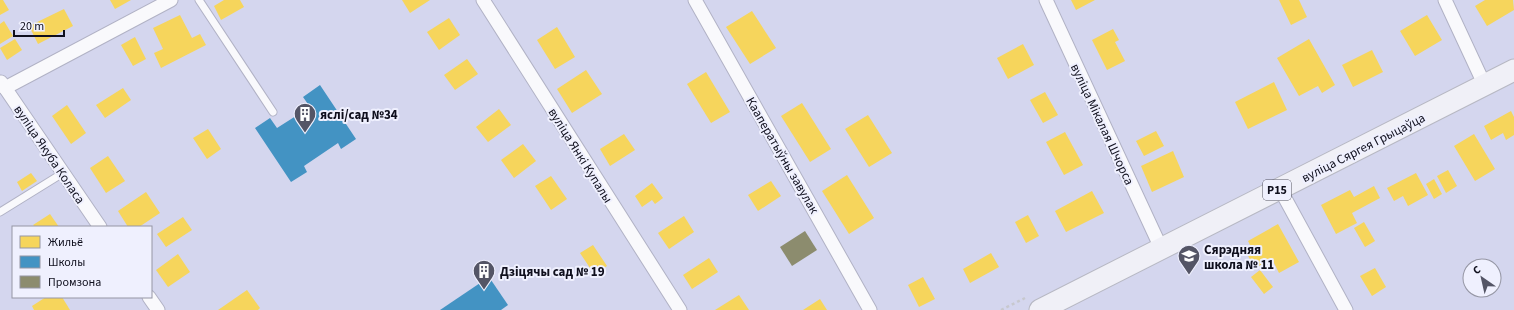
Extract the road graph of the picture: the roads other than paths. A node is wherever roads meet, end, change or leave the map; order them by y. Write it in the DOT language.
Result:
graph roads {
  1 [pos="171,0"];
  2 [pos="199,0"];
  3 [pos="483,0"];
  4 [pos="695,0"];
  5 [pos="1046,0"];
  6 [pos="1445,0"];
  7 [pos="1514,70"];
  8 [pos="2,84"];
  9 [pos="1485,86"];
  10 [pos="273,112"];
  11 [pos="62,173"];
  12 [pos="1280,189"];
  13 [pos="0,212"];
  14 [pos="99,226"];
  15 [pos="1161,248"];
  16 [pos="150,298"];
  17 [pos="158,310"];
  18 [pos="680,310"];
  19 [pos="870,310"];
  20 [pos="1040,310"];
  21 [pos="1346,310"];
  1 -- 8 [label="street"];
  2 -- 10 [label="lane"];
  3 -- 18 [label="street, вуліца Янкі Купалы"];
  4 -- 19 [label="street, Кааператыўны завулак"];
  5 -- 15 [label="street, вуліца Мікалая Шчорса"];
  6 -- 9 [label="street"];
  7 -- 9 [label="main road, вуліца Сяргея Грыцаўца / Р15"];
  8 -- 11 [label="street, вуліца Якуба Коласа"];
  9 -- 12 [label="main road, вуліца Сяргея Грыцаўца / Р15"];
  11 -- 13 [label="lane"];
  11 -- 14 [label="street, вуліца Якуба Коласа"];
  12 -- 15 [label="main road, вуліца Сяргея Грыцаўца / Р15"];
  12 -- 21 [label="street"];
  15 -- 20 [label="main road, вуліца Сяргея Грыцаўца / Р15"];
  16 -- 17 [label="street"];
}
